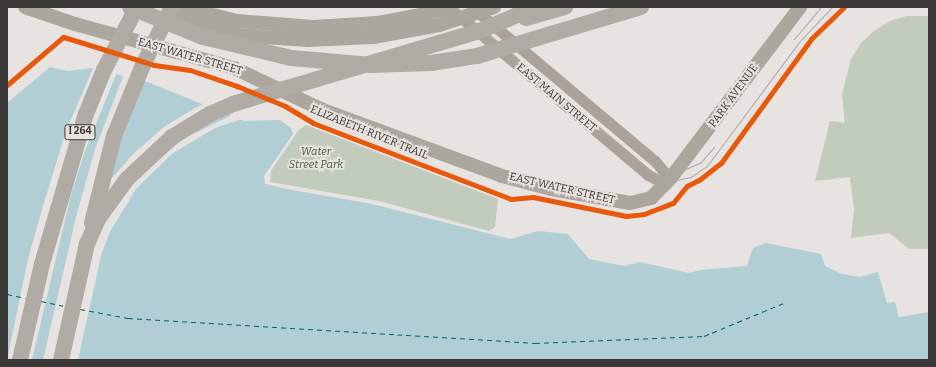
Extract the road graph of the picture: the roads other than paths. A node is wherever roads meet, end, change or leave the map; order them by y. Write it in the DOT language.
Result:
graph roads {
  1 [pos="25,7"];
  2 [pos="131,7"];
  3 [pos="137,7"];
  4 [pos="172,7"];
  5 [pos="180,7"];
  6 [pos="450,7"];
  7 [pos="473,7"];
  8 [pos="494,7"];
  9 [pos="536,7"];
  10 [pos="565,7"];
  11 [pos="641,7"];
  12 [pos="800,7"];
  13 [pos="480,32"];
  14 [pos="668,182"];
  15 [pos="87,244"];
  16 [pos="20,360"];
  17 [pos="61,360"];
  1 -- 14 [label="main road, EAST WATER STREET"];
  2 -- 8 [label="main road, bridge"];
  2 -- 11 [label="highway, bridge"];
  3 -- 16 [label="highway, I 264, bridge"];
  4 -- 15 [label="highway, bridge"];
  5 -- 6 [label="main road, bridge"];
  6 -- 14 [label="street, EAST MAIN STREET"];
  7 -- 14 [label="street, EAST MAIN STREET"];
  9 -- 13 [label="highway, bridge"];
  10 -- 13 [label="highway, bridge"];
  12 -- 14 [label="main road, PARK AVENUE"];
  13 -- 15 [label="highway, bridge"];
  15 -- 17 [label="highway"];
}
